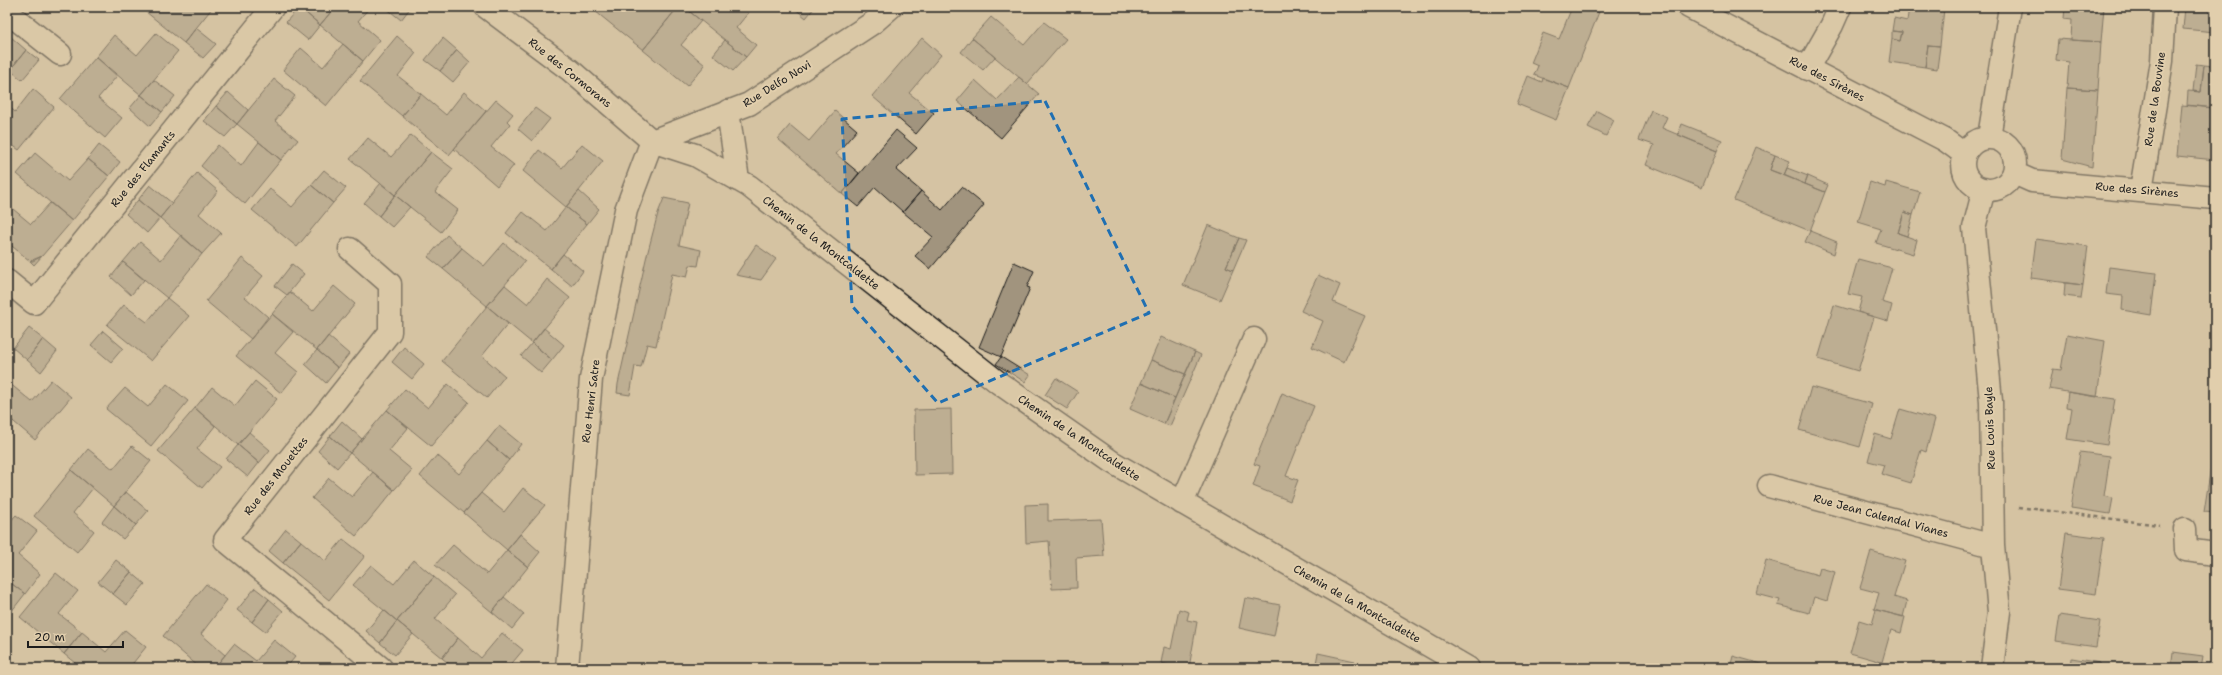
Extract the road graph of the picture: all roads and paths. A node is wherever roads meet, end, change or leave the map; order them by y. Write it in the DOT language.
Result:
graph roads {
  1 [pos="273,7"];
  2 [pos="486,7"];
  3 [pos="891,7"];
  4 [pos="1689,7"];
  5 [pos="1840,7"];
  6 [pos="2010,7"];
  7 [pos="2165,7"];
  8 [pos="7,12"];
  9 [pos="60,54"];
  10 [pos="1807,69"];
  11 [pos="728,111"];
  12 [pos="1988,137"];
  13 [pos="652,141"];
  14 [pos="1964,154"];
  15 [pos="2014,173"];
  16 [pos="738,180"];
  17 [pos="1984,189"];
  18 [pos="2141,190"];
  19 [pos="2215,198"];
  20 [pos="350,249"];
  21 [pos="7,281"];
  22 [pos="1254,339"];
  23 [pos="1769,486"];
  24 [pos="1182,503"];
  25 [pos="1993,504"];
  26 [pos="2185,529"];
  27 [pos="1993,546"];
  28 [pos="2215,554"];
  29 [pos="381,668"];
  30 [pos="567,668"];
  31 [pos="1468,668"];
  32 [pos="1992,668"];
  1 -- 21 [label="street, Rue des Flamants"];
  2 -- 13 [label="street, Rue des Cormorans"];
  3 -- 11 [label="street, Rue Delfo Novi"];
  4 -- 10 [label="street, Rue des Sirènes"];
  5 -- 10 [label="street"];
  6 -- 12 [label="street"];
  7 -- 18 [label="street, Rue de la Bouvine"];
  8 -- 9 [label="street"];
  10 -- 14 [label="street, Rue des Sirènes"];
  11 -- 13 [label="street, Rue Delfo Novi"];
  11 -- 16 [label="street"];
  12 -- 14 [label="street"];
  12 -- 15 [label="street"];
  13 -- 16 [label="street, Chemin de la Montcaldette"];
  13 -- 30 [label="street, Rue Henri Satre"];
  14 -- 17 [label="street"];
  15 -- 17 [label="street"];
  15 -- 18 [label="street, Rue des Sirènes"];
  16 -- 24 [label="street, Chemin de la Montcaldette"];
  17 -- 25 [label="street, Rue Louis Bayle"];
  18 -- 19 [label="street, Rue des Sirènes"];
  20 -- 29 [label="street, Rue des Mouettes"];
  22 -- 24 [label="street"];
  23 -- 27 [label="street, Rue Jean Calendal Vianes"];
  24 -- 31 [label="street, Chemin de la Montcaldette"];
  25 -- 26 [label="path"];
  25 -- 27 [label="street, Rue Louis Bayle"];
  26 -- 28 [label="street"];
  27 -- 32 [label="street, Rue Louis Bayle"];
}
